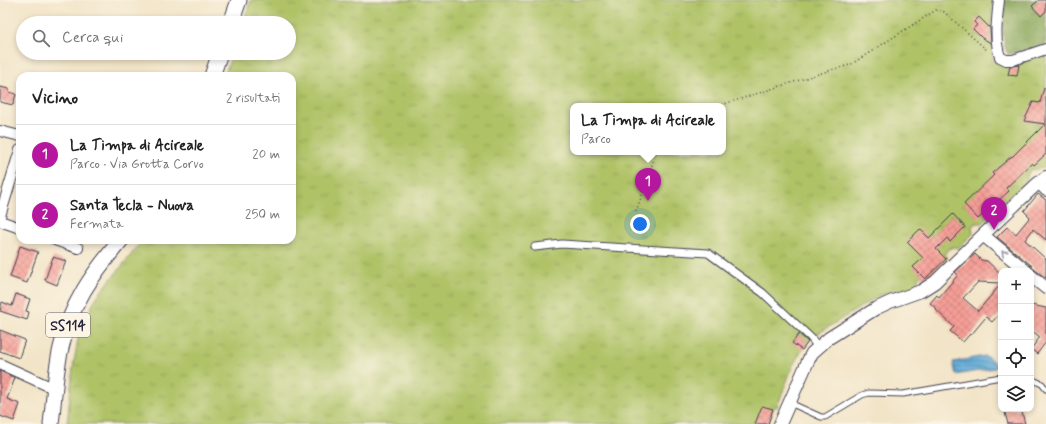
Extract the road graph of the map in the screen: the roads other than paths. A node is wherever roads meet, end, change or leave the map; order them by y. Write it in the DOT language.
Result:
graph roads {
  1 [pos="239,0"];
  2 [pos="999,0"];
  3 [pos="233,16"];
  4 [pos="1046,49"];
  5 [pos="218,60"];
  6 [pos="213,72"];
  7 [pos="0,131"];
  8 [pos="16,135"];
  9 [pos="16,163"];
  10 [pos="1043,184"];
  11 [pos="0,216"];
  12 [pos="0,221"];
  13 [pos="16,227"];
  14 [pos="983,235"];
  15 [pos="66,244"];
  16 [pos="118,244"];
  17 [pos="535,247"];
  18 [pos="78,248"];
  19 [pos="1022,268"];
  20 [pos="1034,278"];
  21 [pos="1046,288"];
  22 [pos="818,347"];
  23 [pos="0,364"];
  24 [pos="998,378"];
  25 [pos="1034,380"];
  26 [pos="55,389"];
  27 [pos="1046,389"];
  28 [pos="789,403"];
  29 [pos="51,424"];
  30 [pos="780,424"];
  1 -- 3 [label="main road"];
  2 -- 4 [label="street"];
  5 -- 6 [label="main road"];
  7 -- 8 [label="street"];
  9 -- 11 [label="street"];
  10 -- 14 [label="street"];
  12 -- 13 [label="street"];
  19 -- 14 [label="street, one-way"];
  14 -- 22 [label="street"];
  15 -- 18 [label="street"];
  16 -- 26 [label="main road, SS114"];
  17 -- 22 [label="street"];
  20 -- 21 [label="street"];
  22 -- 28 [label="street"];
  23 -- 26 [label="street"];
  24 -- 28 [label="lane"];
  25 -- 27 [label="lane"];
  26 -- 29 [label="main road, SS114"];
  28 -- 30 [label="street"];
}
